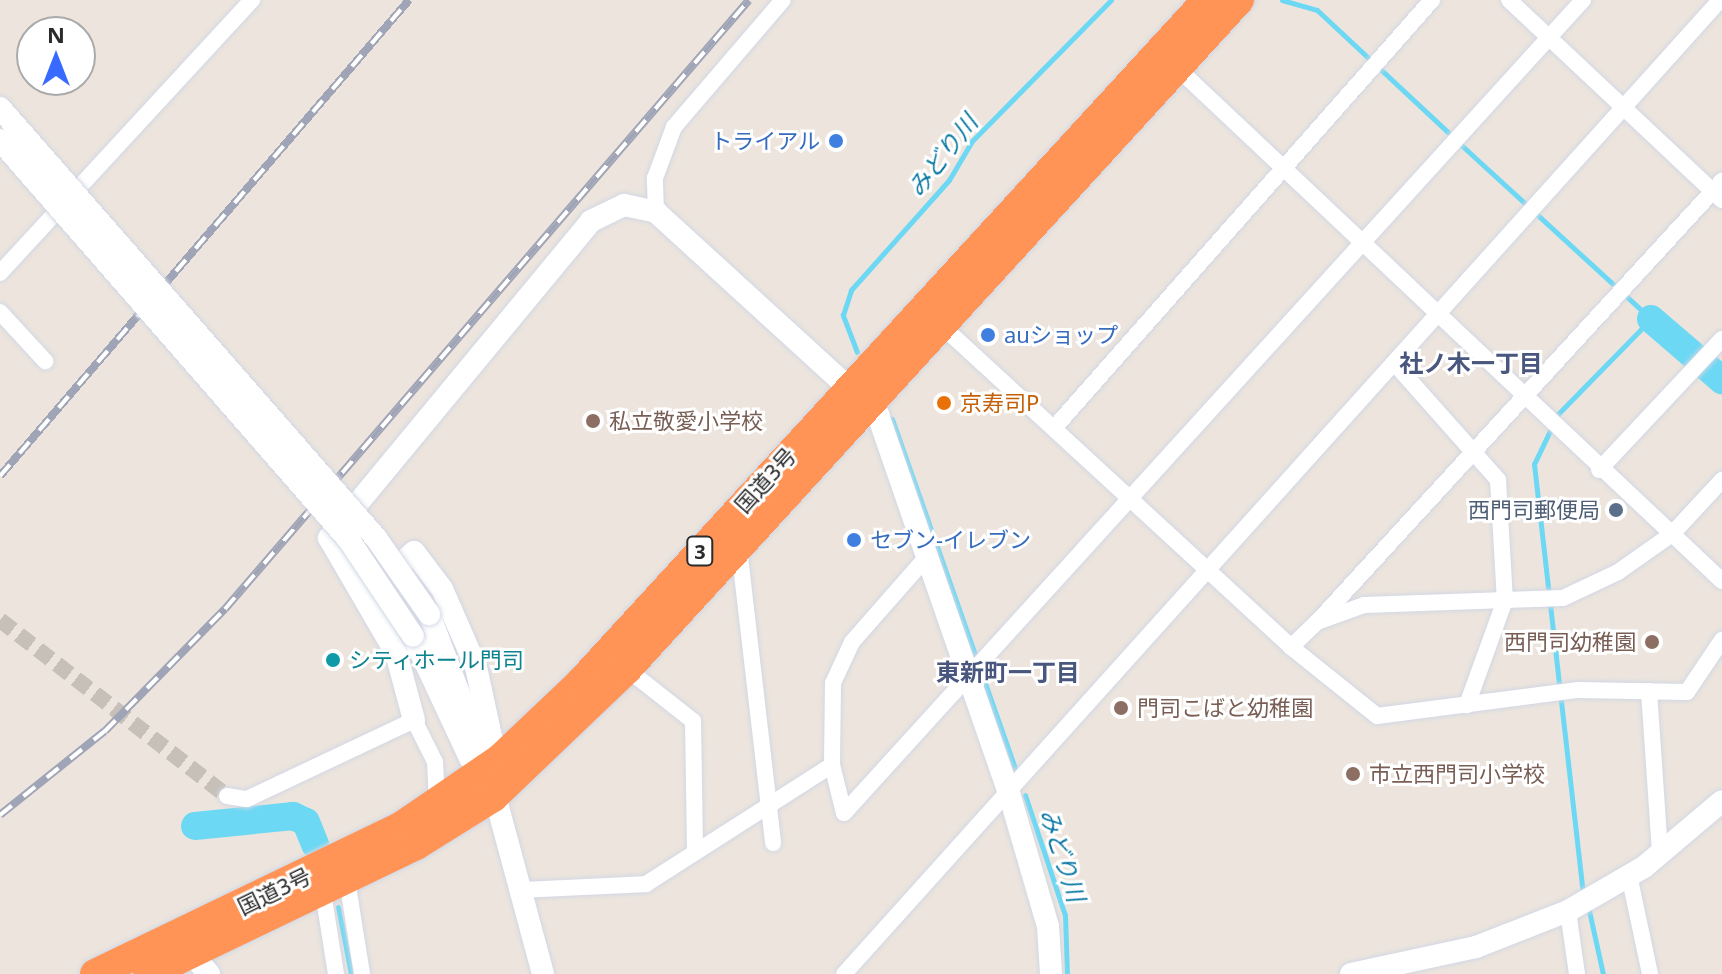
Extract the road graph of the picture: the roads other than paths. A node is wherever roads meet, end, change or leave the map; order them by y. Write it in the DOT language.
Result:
graph roads {
  1 [pos="252,0"];
  2 [pos="783,0"];
  3 [pos="1207,0"];
  4 [pos="1239,0"];
  5 [pos="1432,0"];
  6 [pos="1509,0"];
  7 [pos="1583,0"];
  8 [pos="1720,0"];
  9 [pos="1551,37"];
  10 [pos="1169,60"];
  11 [pos="1622,105"];
  12 [pos="0,108"];
  13 [pos="0,140"];
  14 [pos="1281,168"];
  15 [pos="1719,191"];
  16 [pos="656,212"];
  17 [pos="1362,248"];
  18 [pos="0,273"];
  19 [pos="0,312"];
  20 [pos="1441,315"];
  21 [pos="941,325"];
  22 [pos="1722,339"];
  23 [pos="45,361"];
  24 [pos="1396,365"];
  25 [pos="1525,394"];
  26 [pos="859,395"];
  27 [pos="1055,427"];
  28 [pos="1476,448"];
  29 [pos="1599,470"];
  30 [pos="1722,480"];
  31 [pos="1133,501"];
  32 [pos="1672,534"];
  33 [pos="739,548"];
  34 [pos="925,559"];
  35 [pos="1210,572"];
  36 [pos="1722,581"];
  37 [pos="363,597"];
  38 [pos="1505,600"];
  39 [pos="1317,622"];
  40 [pos="1722,640"];
  41 [pos="1291,647"];
  42 [pos="627,669"];
  43 [pos="968,676"];
  44 [pos="1649,691"];
  45 [pos="1467,705"];
  46 [pos="414,720"];
  47 [pos="832,765"];
  48 [pos="490,776"];
  49 [pos="1009,793"];
  50 [pos="227,796"];
  51 [pos="1722,801"];
  52 [pos="768,802"];
  53 [pos="437,805"];
  54 [pos="773,843"];
  55 [pos="695,851"];
  56 [pos="1660,853"];
  57 [pos="1629,875"];
  58 [pos="335,886"];
  59 [pos="521,890"];
  60 [pos="1580,904"];
  61 [pos="192,955"];
  62 [pos="95,974"];
  63 [pos="148,974"];
  64 [pos="336,974"];
  65 [pos="362,974"];
  66 [pos="543,974"];
  67 [pos="844,974"];
  68 [pos="1051,974"];
  69 [pos="1351,974"];
  70 [pos="1577,974"];
  71 [pos="1650,974"];
  1 -- 18 [label="street"];
  2 -- 16 [label="street"];
  3 -- 10 [label="highway, 国道3号 / 3"];
  4 -- 10 [label="highway, 国道3号 / 3"];
  5 -- 14 [label="street"];
  6 -- 9 [label="street"];
  7 -- 9 [label="street"];
  8 -- 11 [label="street"];
  9 -- 11 [label="street"];
  9 -- 17 [label="street"];
  10 -- 14 [label="street"];
  10 -- 21 [label="highway, 国道3号 / 3"];
  10 -- 26 [label="highway, 国道3号 / 3"];
  11 -- 15 [label="street"];
  11 -- 20 [label="street"];
  12 -- 48 [label="street, bridge"];
  13 -- 48 [label="street, bridge"];
  14 -- 17 [label="street"];
  14 -- 27 [label="street"];
  15 -- 25 [label="street"];
  16 -- 26 [label="street"];
  16 -- 37 [label="street"];
  17 -- 20 [label="street"];
  17 -- 31 [label="street"];
  19 -- 23 [label="street"];
  20 -- 24 [label="street"];
  20 -- 25 [label="street"];
  21 -- 26 [label="highway, 国道3号 / 3"];
  21 -- 27 [label="street"];
  22 -- 29 [label="street"];
  24 -- 28 [label="street"];
  24 -- 35 [label="street"];
  25 -- 28 [label="street"];
  25 -- 29 [label="street"];
  26 -- 33 [label="highway, 国道3号 / 3"];
  26 -- 34 [label="street"];
  26 -- 48 [label="highway, 国道3号 / 3"];
  27 -- 31 [label="street"];
  28 -- 38 [label="street"];
  28 -- 39 [label="street"];
  29 -- 32 [label="street"];
  30 -- 32 [label="street"];
  31 -- 35 [label="street"];
  31 -- 43 [label="street"];
  32 -- 36 [label="street"];
  32 -- 38 [label="street"];
  33 -- 42 [label="highway, 国道3号 / 3"];
  33 -- 52 [label="street"];
  34 -- 43 [label="street"];
  34 -- 47 [label="street"];
  35 -- 41 [label="street"];
  35 -- 49 [label="street"];
  37 -- 46 [label="street"];
  37 -- 48 [label="street"];
  38 -- 39 [label="street"];
  38 -- 45 [label="street"];
  39 -- 41 [label="street"];
  40 -- 44 [label="street"];
  41 -- 45 [label="street"];
  42 -- 48 [label="highway, 国道3号 / 3"];
  42 -- 55 [label="street"];
  43 -- 47 [label="street"];
  43 -- 49 [label="street"];
  44 -- 45 [label="street"];
  44 -- 56 [label="street"];
  46 -- 50 [label="street"];
  46 -- 53 [label="street"];
  47 -- 52 [label="street"];
  48 -- 53 [label="highway, 国道3号 / 3"];
  48 -- 58 [label="highway, 国道3号 / 3"];
  48 -- 59 [label="street"];
  49 -- 67 [label="street"];
  49 -- 68 [label="street"];
  51 -- 56 [label="street"];
  52 -- 54 [label="street"];
  52 -- 55 [label="street"];
  53 -- 61 [label="highway, 国道3号 / 3"];
  55 -- 59 [label="street"];
  56 -- 57 [label="street"];
  57 -- 60 [label="street"];
  57 -- 71 [label="street"];
  58 -- 61 [label="highway, 国道3号 / 3"];
  58 -- 64 [label="street"];
  58 -- 65 [label="street"];
  59 -- 66 [label="street"];
  60 -- 69 [label="street"];
  60 -- 70 [label="street"];
  61 -- 62 [label="highway, 国道3号 / 3"];
  61 -- 63 [label="highway, 国道3号 / 3"];
}
